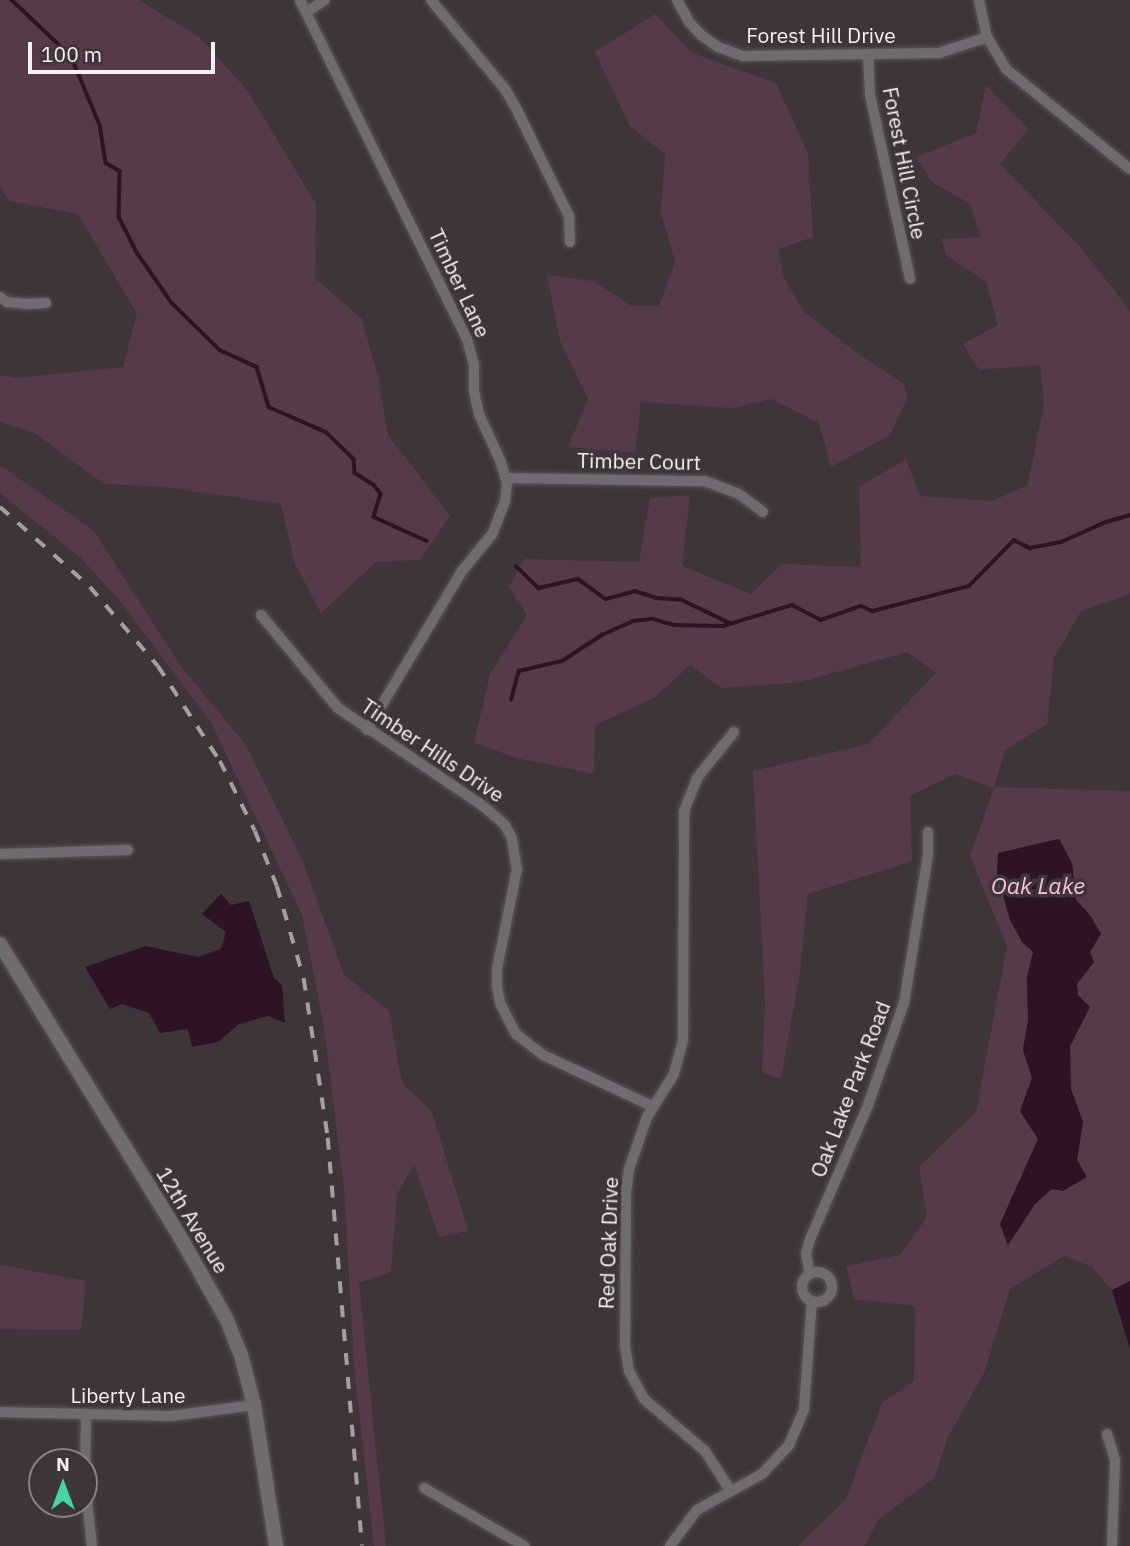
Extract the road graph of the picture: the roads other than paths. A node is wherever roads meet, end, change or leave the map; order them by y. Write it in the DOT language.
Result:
graph roads {
  1 [pos="300,0"];
  2 [pos="325,0"];
  3 [pos="431,0"];
  4 [pos="677,0"];
  5 [pos="979,0"];
  6 [pos="307,11"];
  7 [pos="987,37"];
  8 [pos="868,54"];
  9 [pos="1130,169"];
  10 [pos="570,242"];
  11 [pos="910,279"];
  12 [pos="0,297"];
  13 [pos="46,303"];
  14 [pos="506,478"];
  15 [pos="763,513"];
  16 [pos="261,615"];
  17 [pos="367,730"];
  18 [pos="734,732"];
  19 [pos="928,832"];
  20 [pos="128,850"];
  21 [pos="0,854"];
  22 [pos="0,944"];
  23 [pos="652,1106"];
  24 [pos="810,1274"];
  25 [pos="812,1301"];
  26 [pos="254,1405"];
  27 [pos="0,1412"];
  28 [pos="86,1415"];
  29 [pos="1107,1434"];
  30 [pos="424,1488"];
  31 [pos="730,1490"];
  32 [pos="92,1546"];
  33 [pos="276,1546"];
  34 [pos="524,1546"];
  35 [pos="670,1546"];
  36 [pos="1112,1546"];
  1 -- 6 [label="street, Timber Lane"];
  2 -- 6 [label="street"];
  3 -- 10 [label="street"];
  4 -- 8 [label="street, Forest Hill Drive"];
  5 -- 7 [label="street"];
  6 -- 14 [label="street, Timber Lane"];
  7 -- 8 [label="street, Forest Hill Drive"];
  7 -- 9 [label="street"];
  8 -- 11 [label="street, Forest Hill Circle"];
  12 -- 13 [label="street"];
  14 -- 15 [label="street, Timber Court"];
  14 -- 17 [label="street"];
  16 -- 17 [label="street, Timber Hills Drive"];
  17 -- 23 [label="street, Timber Hills Drive"];
  18 -- 23 [label="street, Red Oak Drive"];
  19 -- 24 [label="street, Oak Lake Park Road"];
  20 -- 21 [label="street"];
  22 -- 26 [label="street, 12th Avenue"];
  23 -- 31 [label="street, Red Oak Drive"];
  24 -- 25 [label="street, Oak Lake Park Road"];
  24 -- 25 [label="street"];
  25 -- 31 [label="street, Oak Lake Park Road"];
  26 -- 28 [label="street, Liberty Lane"];
  26 -- 33 [label="street, 12th Avenue"];
  27 -- 28 [label="street, Liberty Lane"];
  28 -- 32 [label="street"];
  29 -- 36 [label="street"];
  30 -- 34 [label="street"];
  31 -- 35 [label="street, Oak Lake Park Road"];
}
